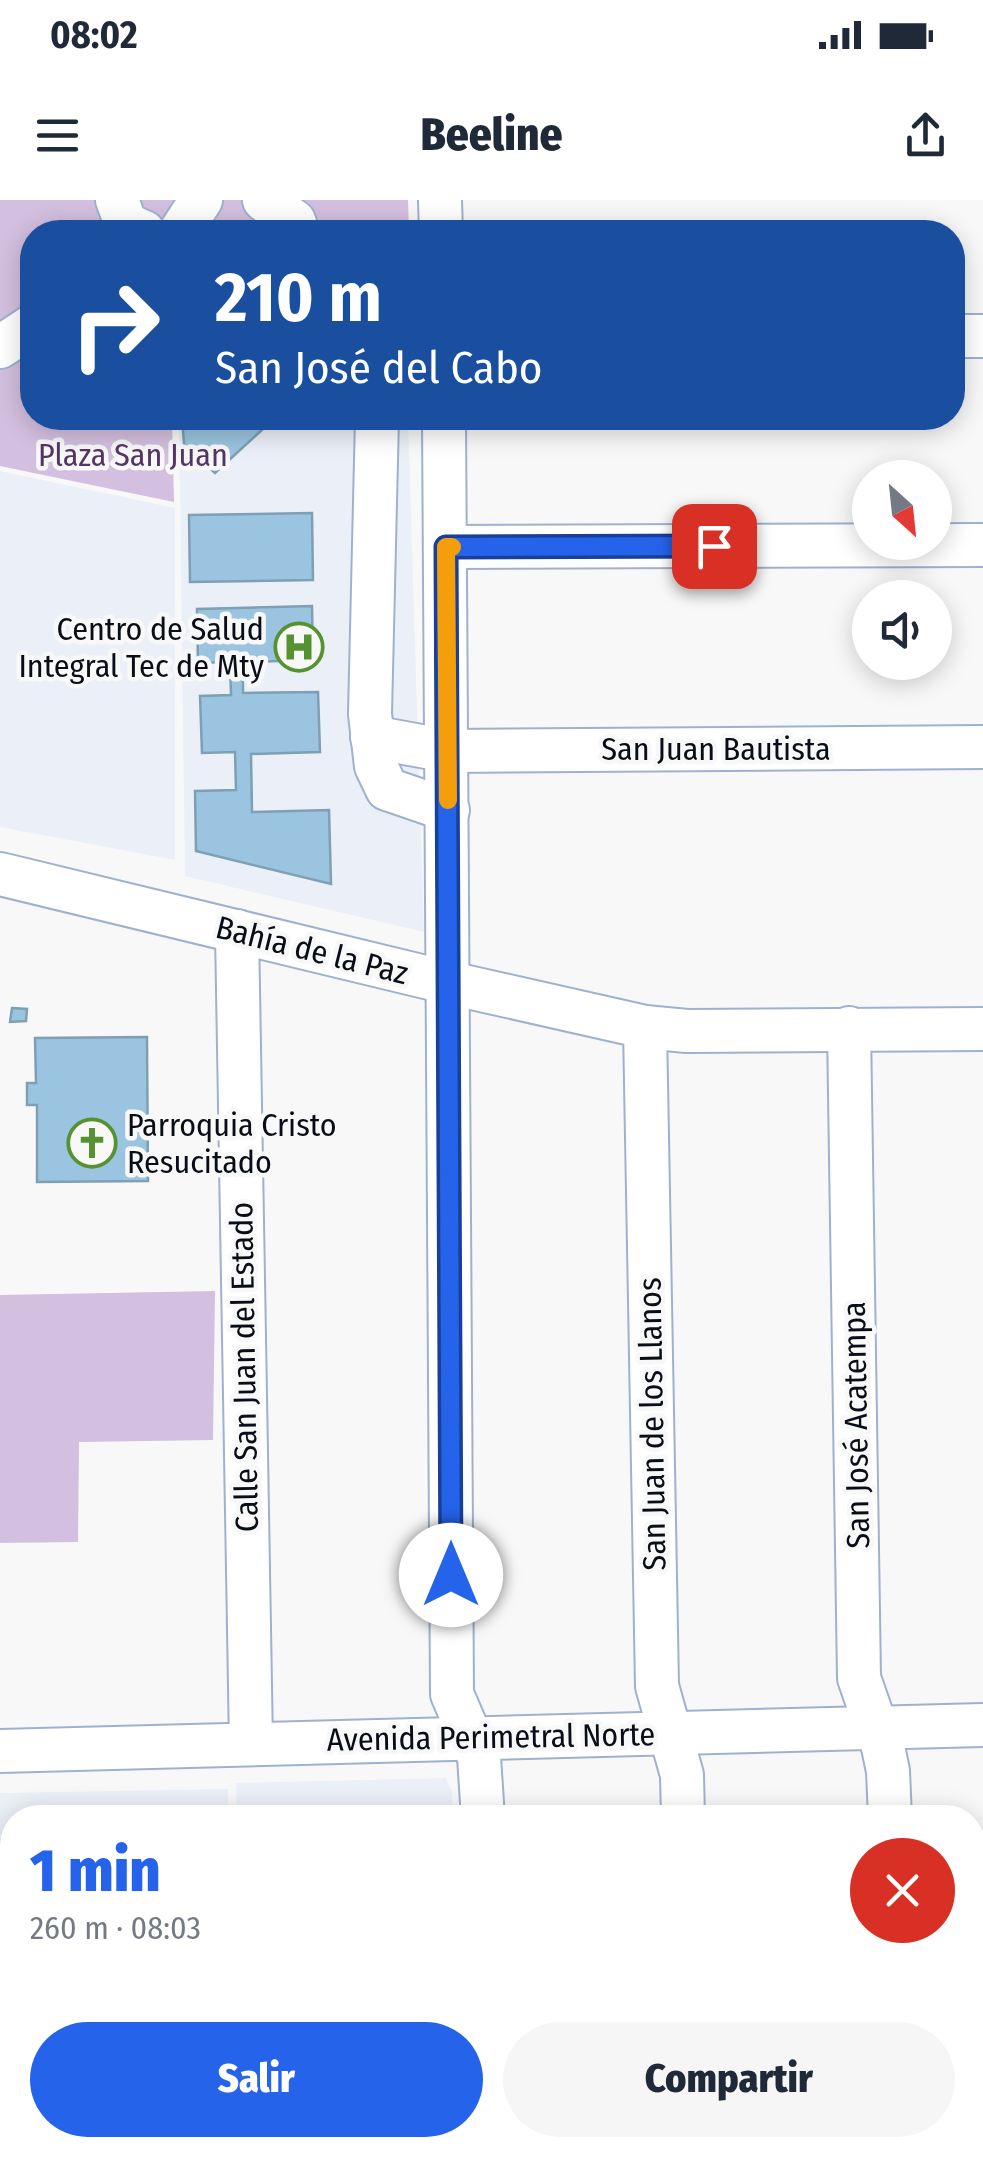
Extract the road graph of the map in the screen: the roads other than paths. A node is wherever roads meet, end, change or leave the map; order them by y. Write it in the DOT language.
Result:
graph roads {
  1 [pos="264,200"];
  2 [pos="291,220"];
  3 [pos="376,430"];
  4 [pos="444,430"];
  5 [pos="983,545"];
  6 [pos="446,547"];
  7 [pos="372,737"];
  8 [pos="983,748"];
  9 [pos="448,752"];
  10 [pos="448,810"];
  11 [pos="0,874"];
  12 [pos="237,932"];
  13 [pos="450,984"];
  14 [pos="645,1028"];
  15 [pos="849,1028"];
  16 [pos="983,1028"];
  17 [pos="983,1725"];
  18 [pos="876,1728"];
  19 [pos="668,1733"];
  20 [pos="470,1738"];
  21 [pos="251,1744"];
  22 [pos="0,1751"];
  23 [pos="482,1805"];
  24 [pos="683,1805"];
  25 [pos="889,1805"];
  1 -- 2 [label="street"];
  3 -- 7 [label="street"];
  4 -- 6 [label="street"];
  5 -- 6 [label="street"];
  6 -- 9 [label="street"];
  7 -- 9 [label="street, San Juan Bautista"];
  7 -- 10 [label="street"];
  8 -- 9 [label="street, San Juan Bautista"];
  9 -- 10 [label="street"];
  10 -- 13 [label="street"];
  11 -- 12 [label="street, Bahía de la Paz"];
  12 -- 13 [label="street, Bahía de la Paz"];
  12 -- 21 [label="street, Calle San Juan del Estado"];
  13 -- 14 [label="street, Bahía de la Paz"];
  13 -- 20 [label="street"];
  14 -- 15 [label="street, Bahía de la Paz"];
  14 -- 19 [label="street, San Juan de los Llanos"];
  15 -- 16 [label="street, Bahía de la Paz"];
  15 -- 18 [label="street, San José Acatempa"];
  17 -- 18 [label="street, Avenida Perimetral Norte"];
  18 -- 19 [label="street, Avenida Perimetral Norte"];
  18 -- 25 [label="street, San José Acatempa"];
  19 -- 20 [label="street, Avenida Perimetral Norte"];
  19 -- 24 [label="street, San Juan de los Llanos"];
  20 -- 21 [label="street, Avenida Perimetral Norte"];
  20 -- 23 [label="street"];
  21 -- 22 [label="street, Avenida Perimetral Norte"];
}
